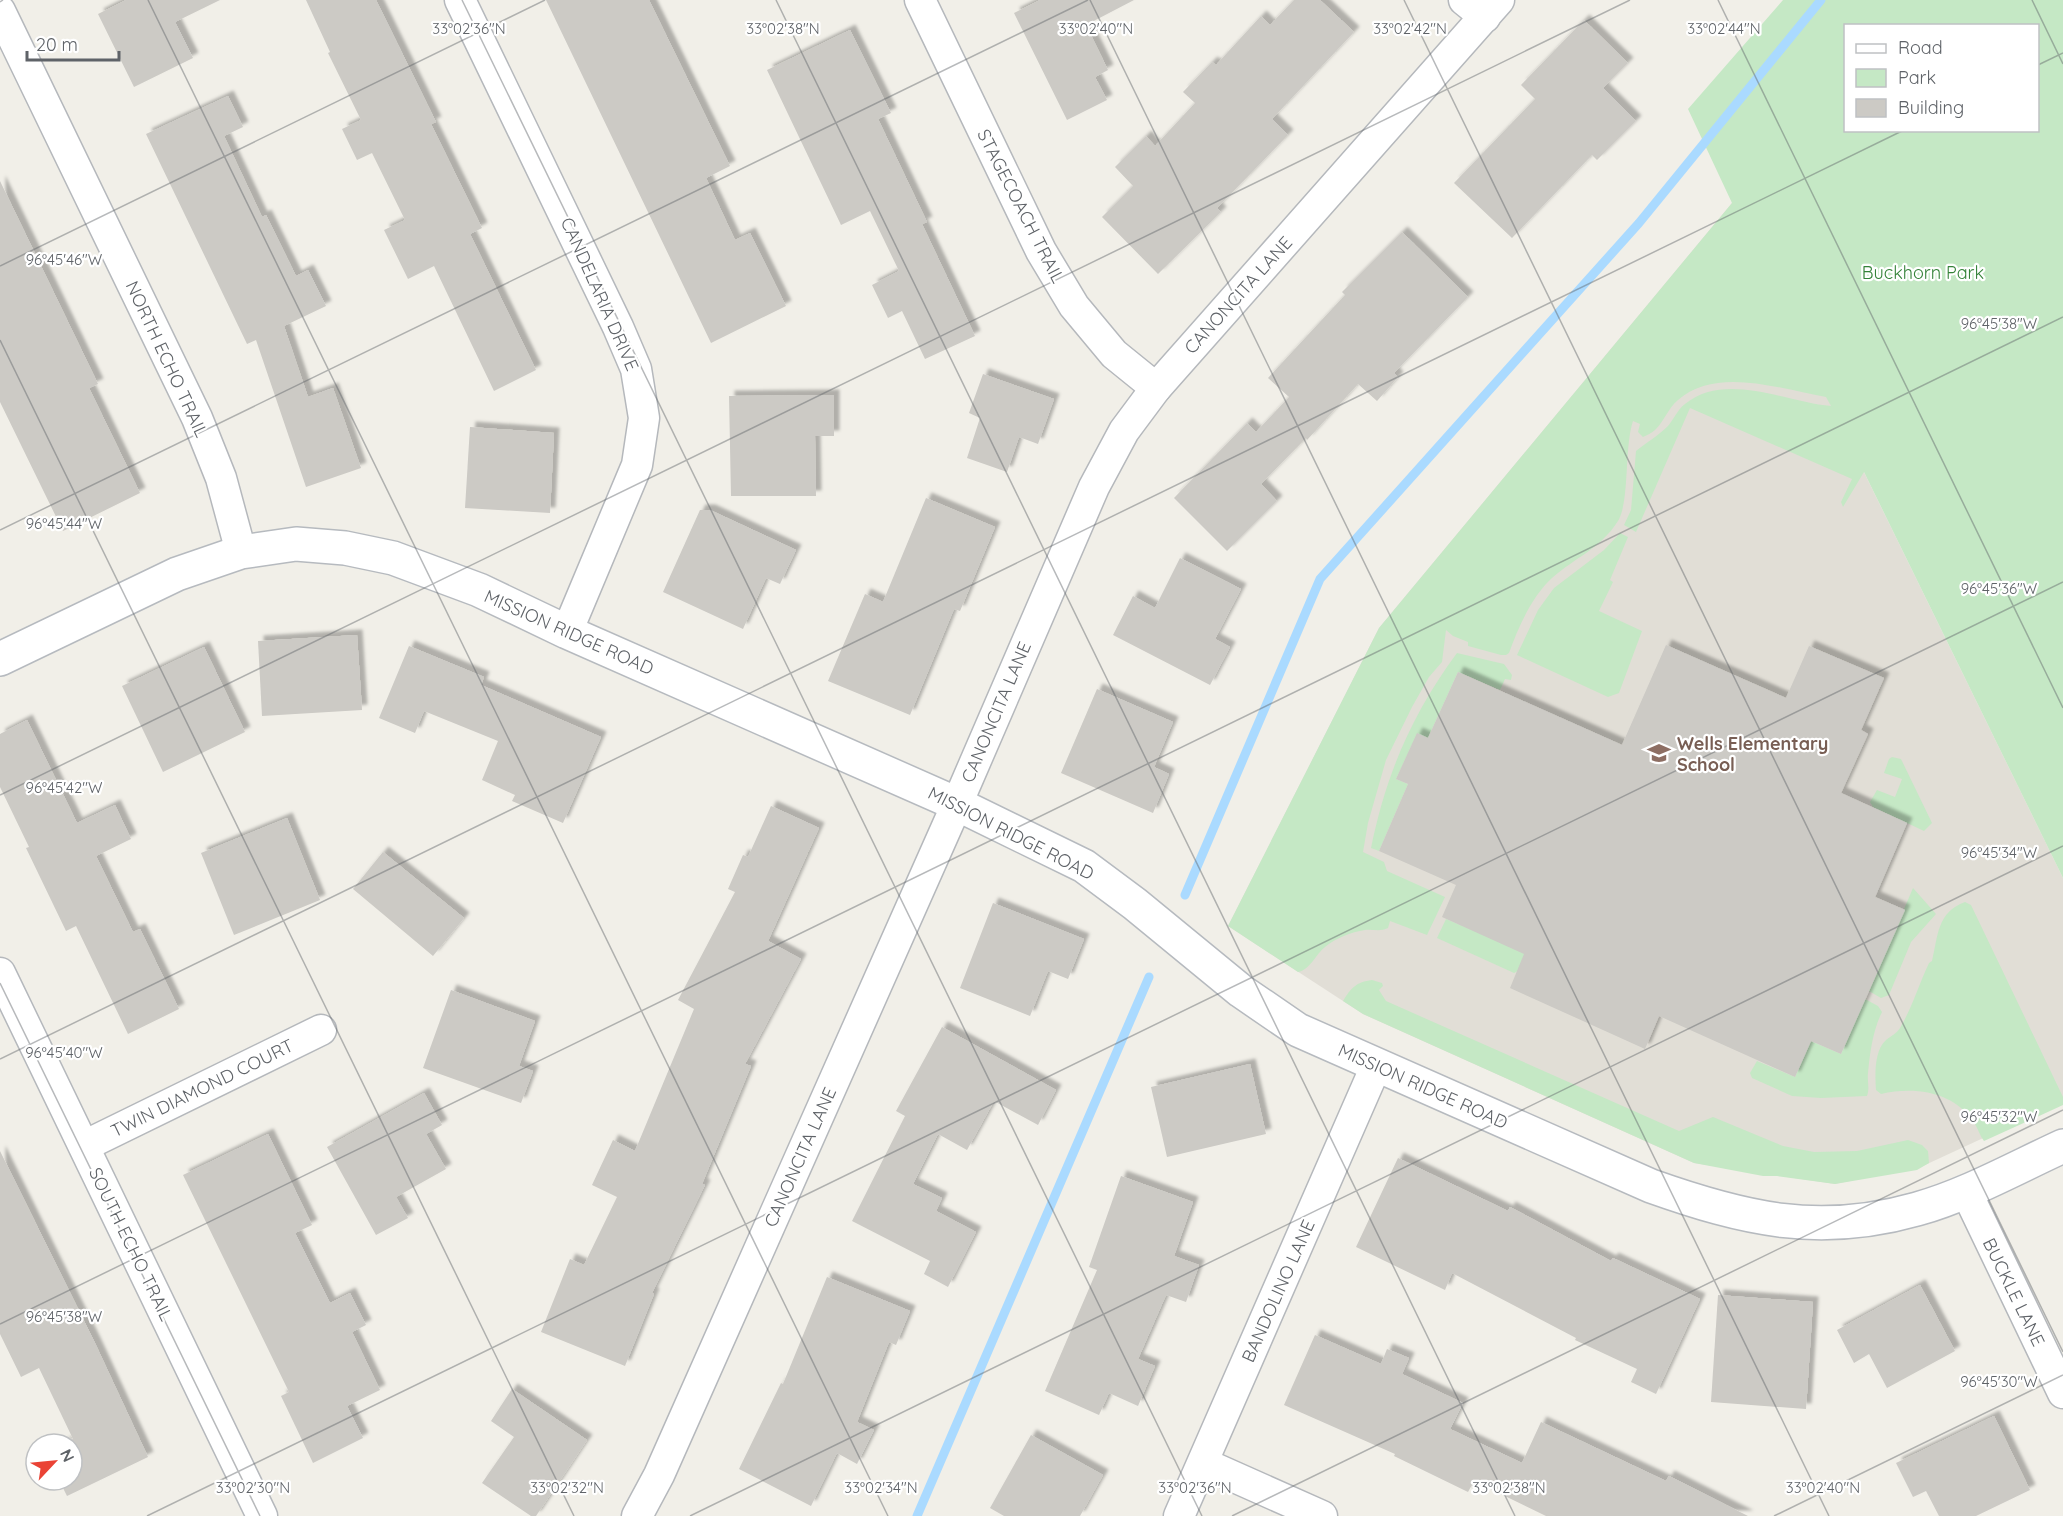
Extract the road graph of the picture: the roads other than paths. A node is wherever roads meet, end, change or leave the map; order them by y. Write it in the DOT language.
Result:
graph roads {
  1 [pos="460,0"];
  2 [pos="920,0"];
  3 [pos="1483,6"];
  4 [pos="0,10"];
  5 [pos="1156,388"];
  6 [pos="241,552"];
  7 [pos="567,632"];
  8 [pos="0,658"];
  9 [pos="957,804"];
  10 [pos="0,973"];
  11 [pos="321,1030"];
  12 [pos="1376,1066"];
  13 [pos="84,1146"];
  14 [pos="2063,1146"];
  15 [pos="1966,1191"];
  16 [pos="2063,1393"];
  17 [pos="1203,1463"];
  18 [pos="262,1516"];
  19 [pos="637,1516"];
  20 [pos="1179,1516"];
  21 [pos="1322,1516"];
  1 -- 7 [label="street, CANDELARIA DRIVE"];
  2 -- 5 [label="street, STAGECOACH TRAIL"];
  3 -- 5 [label="street, CANONCITA LANE"];
  4 -- 6 [label="street, NORTH ECHO TRAIL"];
  5 -- 9 [label="street, CANONCITA LANE"];
  6 -- 7 [label="street, MISSION RIDGE ROAD"];
  6 -- 8 [label="street, MISSION RIDGE ROAD"];
  7 -- 9 [label="street, MISSION RIDGE ROAD"];
  9 -- 12 [label="street, MISSION RIDGE ROAD"];
  9 -- 19 [label="street, CANONCITA LANE"];
  10 -- 13 [label="street, SOUTH ECHO TRAIL"];
  11 -- 13 [label="street, TWIN DIAMOND COURT"];
  12 -- 15 [label="street, MISSION RIDGE ROAD"];
  12 -- 17 [label="street, BANDOLINO LANE"];
  13 -- 18 [label="street, SOUTH ECHO TRAIL"];
  14 -- 15 [label="street, MISSION RIDGE ROAD"];
  15 -- 16 [label="street, BUCKLE LANE"];
  17 -- 20 [label="street, BANDOLINO LANE"];
  17 -- 21 [label="street"];
}
